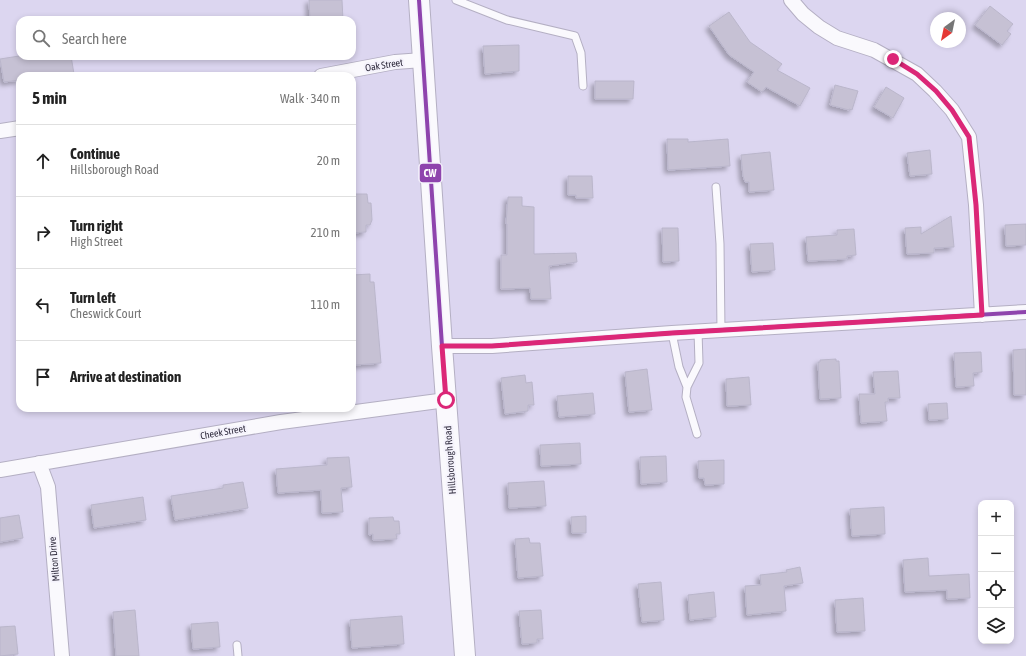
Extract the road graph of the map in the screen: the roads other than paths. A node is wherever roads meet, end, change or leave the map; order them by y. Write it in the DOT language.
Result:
graph roads {
  1 [pos="419,0"];
  2 [pos="456,0"];
  3 [pos="791,0"];
  4 [pos="423,60"];
  5 [pos="342,72"];
  6 [pos="582,86"];
  7 [pos="16,129"];
  8 [pos="0,131"];
  9 [pos="716,187"];
  10 [pos="1026,312"];
  11 [pos="982,315"];
  12 [pos="721,330"];
  13 [pos="698,331"];
  14 [pos="672,333"];
  15 [pos="442,346"];
  16 [pos="687,387"];
  17 [pos="446,400"];
  18 [pos="697,434"];
  19 [pos="39,463"];
  20 [pos="0,470"];
  21 [pos="237,645"];
  22 [pos="62,656"];
  23 [pos="238,656"];
  24 [pos="465,656"];
  1 -- 4 [label="street, Hillsborough Road"];
  2 -- 6 [label="lane"];
  3 -- 11 [label="street"];
  4 -- 5 [label="street, Oak Street"];
  4 -- 15 [label="street, Hillsborough Road"];
  7 -- 8 [label="street"];
  9 -- 12 [label="lane"];
  10 -- 11 [label="street"];
  11 -- 12 [label="street"];
  12 -- 13 [label="street"];
  13 -- 14 [label="street"];
  13 -- 16 [label="lane"];
  14 -- 15 [label="street"];
  14 -- 16 [label="lane"];
  15 -- 17 [label="street, Hillsborough Road"];
  16 -- 18 [label="lane"];
  17 -- 19 [label="street, Cheek Street"];
  17 -- 24 [label="street, Hillsborough Road"];
  19 -- 20 [label="street, Cheek Street"];
  19 -- 22 [label="street, Milton Drive"];
  21 -- 23 [label="lane"];
}
